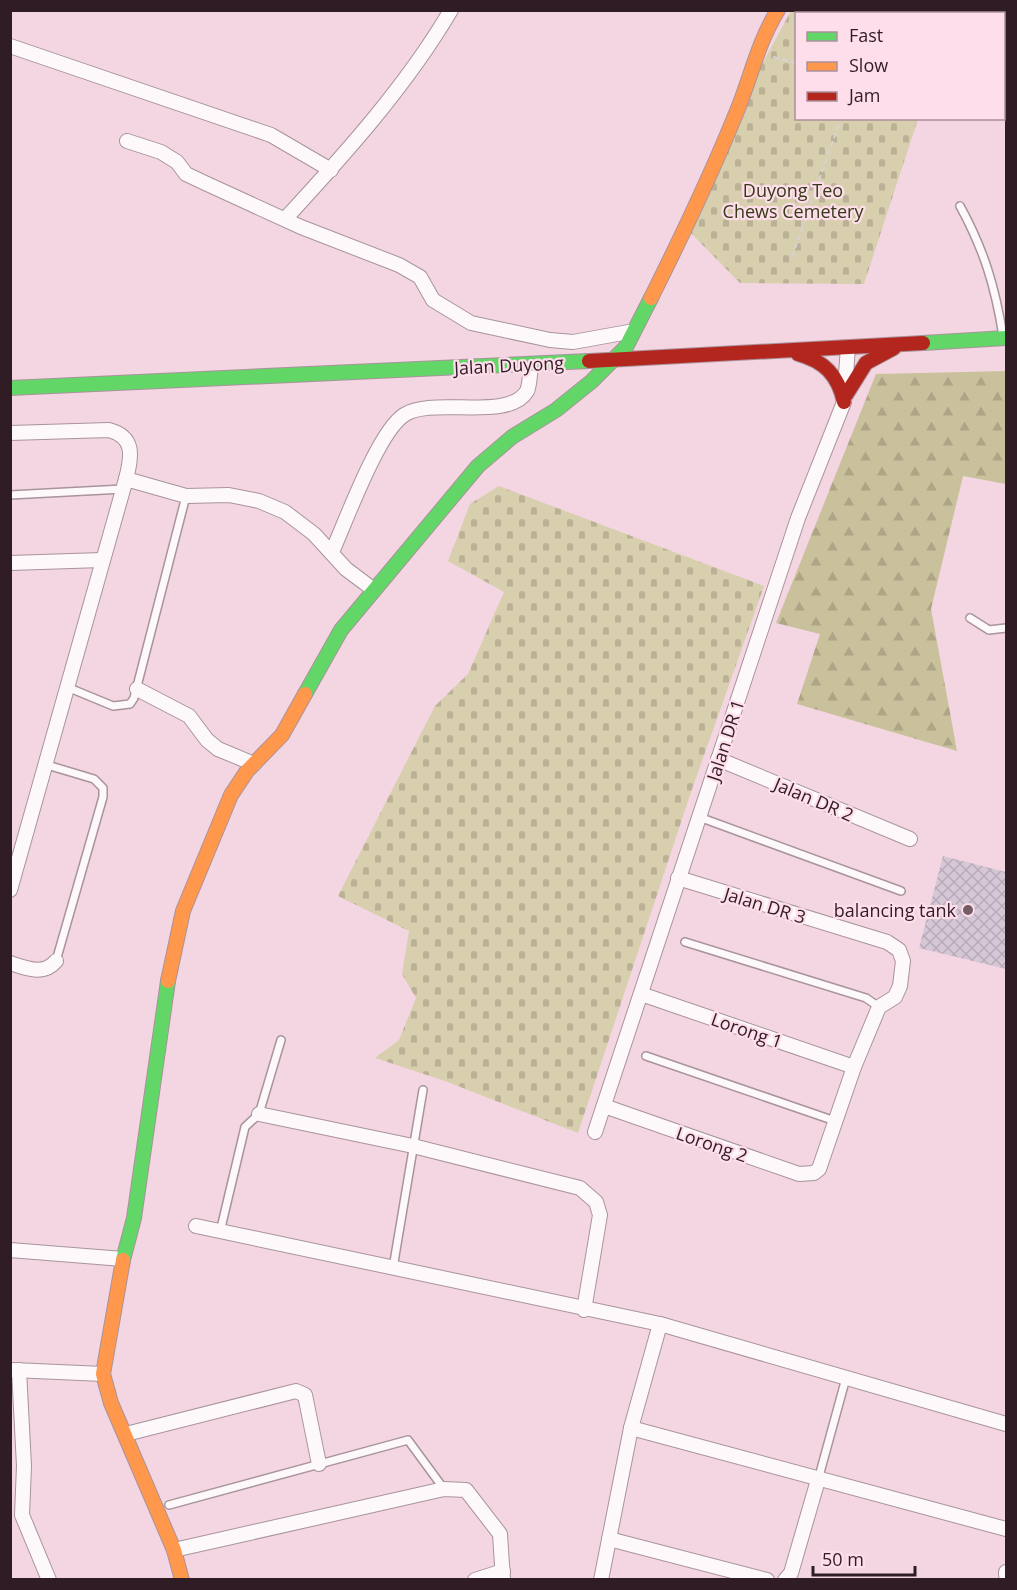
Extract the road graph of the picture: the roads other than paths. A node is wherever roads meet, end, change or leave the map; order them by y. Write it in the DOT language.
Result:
graph roads {
  1 [pos="451,10"];
  2 [pos="778,10"];
  3 [pos="10,46"];
  4 [pos="127,141"];
  5 [pos="330,170"];
  6 [pos="960,206"];
  7 [pos="286,218"];
  8 [pos="634,331"];
  9 [pos="1005,338"];
  10 [pos="902,344"];
  11 [pos="848,347"];
  12 [pos="778,352"];
  13 [pos="614,360"];
  14 [pos="531,364"];
  15 [pos="10,388"];
  16 [pos="845,399"];
  17 [pos="10,433"];
  18 [pos="124,484"];
  19 [pos="10,495"];
  20 [pos="186,496"];
  21 [pos="332,552"];
  22 [pos="102,560"];
  23 [pos="10,563"];
  24 [pos="374,590"];
  25 [pos="970,618"];
  26 [pos="1006,628"];
  27 [pos="67,687"];
  28 [pos="137,689"];
  29 [pos="718,759"];
  30 [pos="254,764"];
  31 [pos="47,765"];
  32 [pos="699,817"];
  33 [pos="910,839"];
  34 [pos="678,878"];
  35 [pos="10,890"];
  36 [pos="902,891"];
  37 [pos="685,942"];
  38 [pos="56,961"];
  39 [pos="10,963"];
  40 [pos="640,994"];
  41 [pos="879,1007"];
  42 [pos="281,1040"];
  43 [pos="646,1056"];
  44 [pos="854,1067"];
  45 [pos="423,1090"];
  46 [pos="604,1106"];
  47 [pos="259,1114"];
  48 [pos="835,1121"];
  49 [pos="595,1132"];
  50 [pos="413,1146"];
  51 [pos="196,1226"];
  52 [pos="220,1232"];
  53 [pos="10,1250"];
  54 [pos="123,1259"];
  55 [pos="393,1268"];
  56 [pos="584,1310"];
  57 [pos="660,1324"];
  58 [pos="15,1370"];
  59 [pos="103,1374"];
  60 [pos="846,1378"];
  61 [pos="1006,1424"];
  62 [pos="631,1428"];
  63 [pos="126,1434"];
  64 [pos="319,1464"];
  65 [pos="17,1466"];
  66 [pos="818,1480"];
  67 [pos="444,1489"];
  68 [pos="169,1505"];
  69 [pos="1006,1529"];
  70 [pos="609,1539"];
  71 [pos="174,1551"];
  72 [pos="503,1575"];
  73 [pos="739,1576"];
  74 [pos="49,1580"];
  75 [pos="182,1580"];
  76 [pos="475,1580"];
  77 [pos="601,1580"];
  78 [pos="767,1580"];
  79 [pos="785,1580"];
  1 -- 5 [label="street"];
  2 -- 8 [label="street"];
  3 -- 5 [label="street"];
  4 -- 7 [label="street"];
  5 -- 7 [label="street"];
  6 -- 9 [label="lane"];
  7 -- 8 [label="street"];
  8 -- 13 [label="street"];
  9 -- 10 [label="street, Jalan Duyong"];
  10 -- 11 [label="street, Jalan Duyong"];
  10 -- 16 [label="street"];
  11 -- 12 [label="street, Jalan Duyong"];
  11 -- 16 [label="street, Jalan DR 1"];
  12 -- 13 [label="street, Jalan Duyong"];
  12 -- 16 [label="street"];
  13 -- 14 [label="street, Jalan Duyong"];
  13 -- 24 [label="street"];
  14 -- 15 [label="street, Jalan Duyong"];
  14 -- 21 [label="street"];
  16 -- 29 [label="street, Jalan DR 1"];
  17 -- 18 [label="street"];
  18 -- 19 [label="lane"];
  18 -- 20 [label="street"];
  18 -- 22 [label="street"];
  20 -- 21 [label="street"];
  20 -- 28 [label="lane"];
  21 -- 24 [label="street"];
  22 -- 23 [label="street"];
  22 -- 27 [label="street"];
  24 -- 30 [label="street"];
  25 -- 26 [label="lane"];
  27 -- 28 [label="lane"];
  27 -- 31 [label="street"];
  28 -- 30 [label="street"];
  29 -- 32 [label="street, Jalan DR 1"];
  29 -- 33 [label="street, Jalan DR 2"];
  30 -- 54 [label="street"];
  31 -- 35 [label="street"];
  31 -- 38 [label="lane"];
  32 -- 34 [label="street, Jalan DR 1"];
  32 -- 36 [label="lane"];
  34 -- 40 [label="street, Jalan DR 1"];
  34 -- 41 [label="street, Jalan DR 3"];
  37 -- 41 [label="lane"];
  38 -- 39 [label="street"];
  40 -- 44 [label="street, Lorong 1"];
  40 -- 46 [label="street, Jalan DR 1"];
  41 -- 44 [label="street"];
  42 -- 47 [label="lane"];
  43 -- 48 [label="lane"];
  44 -- 48 [label="street"];
  45 -- 50 [label="lane"];
  46 -- 48 [label="street, Lorong 2"];
  46 -- 49 [label="street, Jalan DR 1"];
  47 -- 50 [label="street"];
  47 -- 52 [label="lane"];
  50 -- 55 [label="lane"];
  50 -- 56 [label="street"];
  51 -- 52 [label="street"];
  52 -- 55 [label="street"];
  53 -- 54 [label="street"];
  54 -- 59 [label="street"];
  55 -- 56 [label="street"];
  56 -- 57 [label="street"];
  57 -- 60 [label="street"];
  57 -- 62 [label="street"];
  58 -- 59 [label="street"];
  58 -- 65 [label="street"];
  59 -- 63 [label="street"];
  60 -- 61 [label="street"];
  60 -- 66 [label="lane"];
  62 -- 66 [label="street"];
  62 -- 70 [label="street"];
  63 -- 64 [label="street"];
  63 -- 71 [label="street"];
  64 -- 67 [label="lane"];
  64 -- 68 [label="lane"];
  65 -- 74 [label="street"];
  66 -- 69 [label="street"];
  66 -- 79 [label="street"];
  67 -- 71 [label="street"];
  67 -- 72 [label="street"];
  70 -- 73 [label="street"];
  70 -- 77 [label="street"];
  71 -- 75 [label="street"];
  72 -- 76 [label="street"];
  73 -- 78 [label="street"];
}
